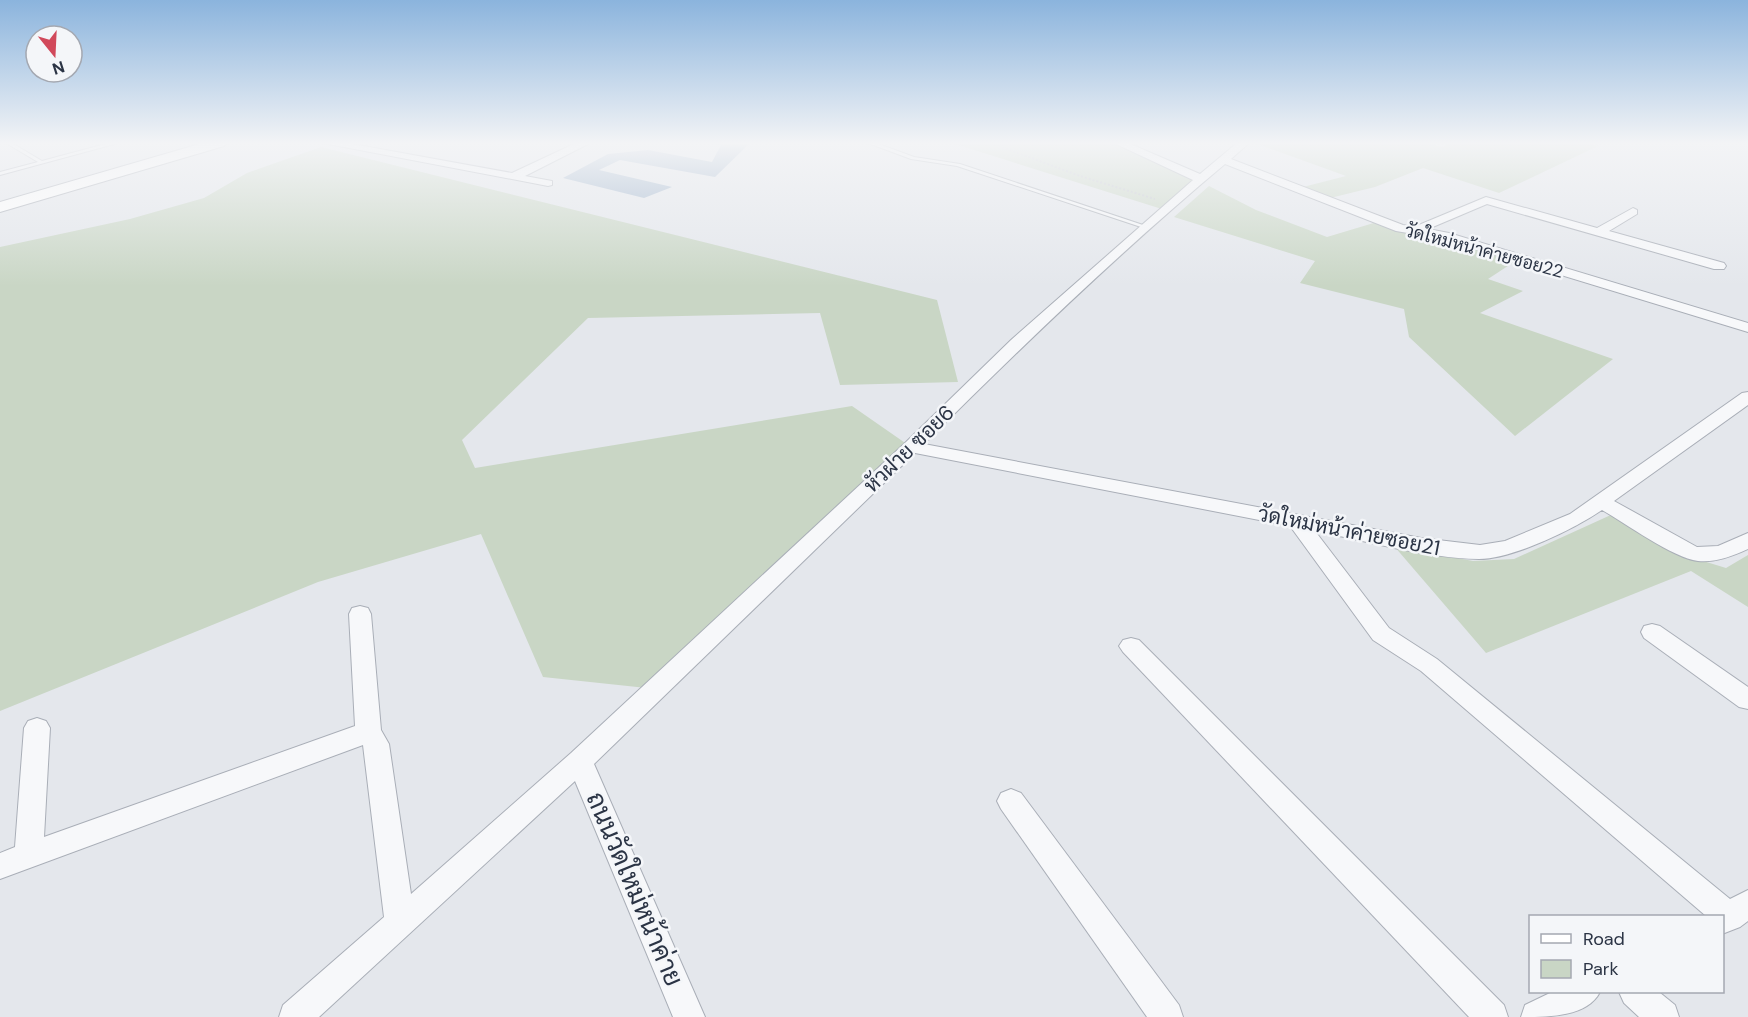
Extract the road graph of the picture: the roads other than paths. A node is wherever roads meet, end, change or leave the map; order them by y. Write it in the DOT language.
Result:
graph roads {
  1 [pos="33,190"];
  2 [pos="57,190"];
  3 [pos="1035,190"];
  4 [pos="1187,190"];
  5 [pos="1303,190"];
  6 [pos="0,200"];
  7 [pos="0,207"];
  8 [pos="1633,212"];
  9 [pos="1146,227"];
  10 [pos="1420,231"];
  11 [pos="1599,232"];
  12 [pos="1719,266"];
  13 [pos="1748,328"];
  14 [pos="1748,397"];
  15 [pos="911,447"];
  16 [pos="1601,501"];
  17 [pos="1296,520"];
  18 [pos="1748,540"];
  19 [pos="360,614"];
  20 [pos="1652,632"];
  21 [pos="1131,646"];
  22 [pos="1748,700"];
  23 [pos="37,728"];
  24 [pos="368,732"];
  25 [pos="580,761"];
  26 [pos="1011,801"];
  27 [pos="28,854"];
  28 [pos="0,866"];
  29 [pos="1733,914"];
  30 [pos="400,924"];
  31 [pos="1582,993"];
  32 [pos="1636,993"];
  33 [pos="295,1017"];
  34 [pos="689,1017"];
  35 [pos="1167,1017"];
  36 [pos="1492,1017"];
  37 [pos="1537,1017"];
  38 [pos="1664,1017"];
  1 -- 6 [label="main road"];
  2 -- 7 [label="main road"];
  3 -- 9 [label="lane"];
  4 -- 9 [label="street, หัวฝาย ซอย6"];
  5 -- 10 [label="street, วัดใหม่หน้าค่ายซอย22"];
  8 -- 11 [label="street"];
  9 -- 15 [label="street, หัวฝาย ซอย6"];
  10 -- 11 [label="street"];
  10 -- 13 [label="street, วัดใหม่หน้าค่ายซอย22"];
  11 -- 12 [label="street"];
  14 -- 16 [label="street, วัดใหม่หน้าค่ายซอย21"];
  15 -- 17 [label="street, วัดใหม่หน้าค่ายซอย21"];
  15 -- 25 [label="street, หัวฝาย ซอย6"];
  16 -- 17 [label="street, วัดใหม่หน้าค่ายซอย21"];
  16 -- 18 [label="street"];
  17 -- 29 [label="street"];
  19 -- 24 [label="street"];
  20 -- 22 [label="street"];
  21 -- 36 [label="street"];
  23 -- 27 [label="street"];
  24 -- 27 [label="street"];
  24 -- 30 [label="street"];
  25 -- 30 [label="street, หัวฝาย ซอย6"];
  25 -- 34 [label="street, ถนนวัดใหม่หน้าค่าย"];
  26 -- 35 [label="street"];
  27 -- 28 [label="street"];
  30 -- 33 [label="street, หัวฝาย ซอย6"];
  31 -- 37 [label="street"];
  32 -- 38 [label="street"];
}
